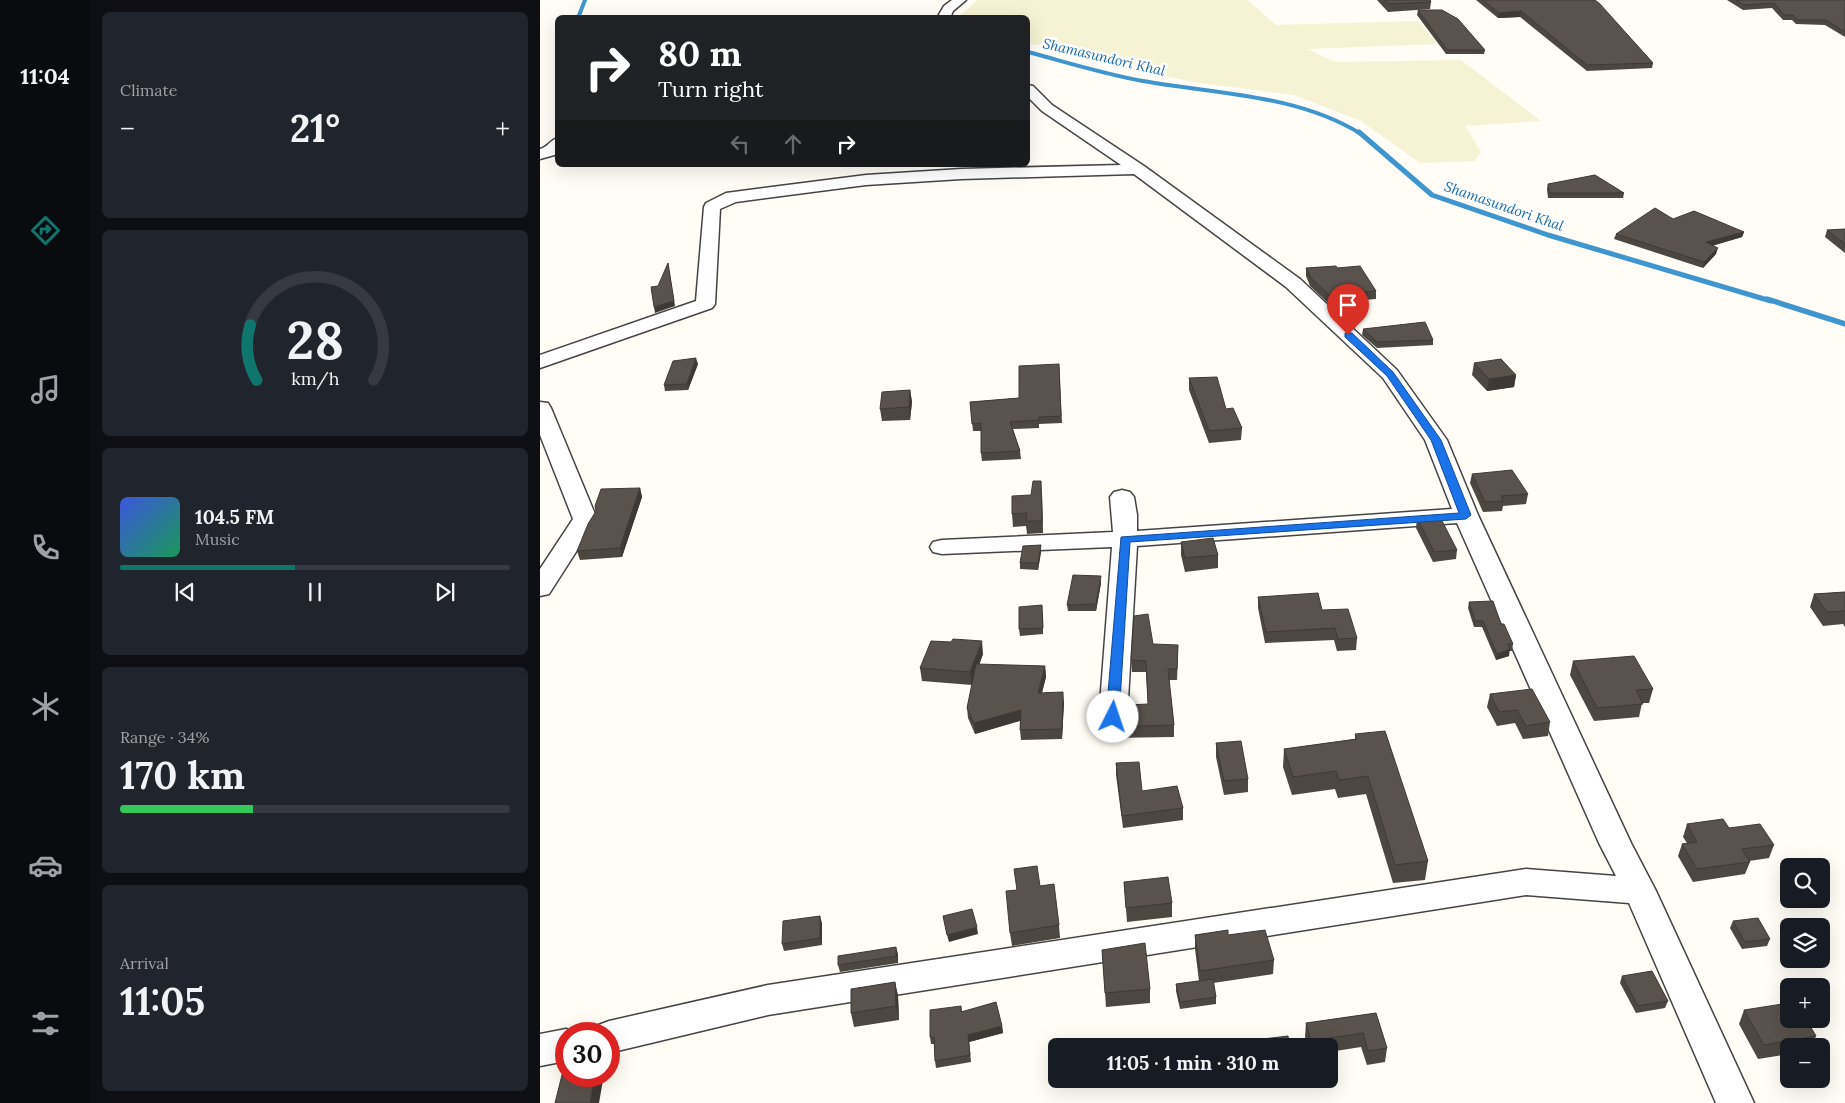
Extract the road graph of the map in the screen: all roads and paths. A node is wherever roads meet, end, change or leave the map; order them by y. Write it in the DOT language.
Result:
graph roads {
  1 [pos="960,0"];
  2 [pos="945,15"];
  3 [pos="1030,91"];
  4 [pos="555,147"];
  5 [pos="540,154"];
  6 [pos="1138,169"];
  7 [pos="540,362"];
  8 [pos="540,408"];
  9 [pos="1122,497"];
  10 [pos="1466,515"];
  11 [pos="1125,539"];
  12 [pos="942,547"];
  13 [pos="540,588"];
  14 [pos="1113,717"];
  15 [pos="1640,890"];
  16 [pos="620,1034"];
  17 [pos="555,1047"];
  18 [pos="540,1050"];
  19 [pos="1735,1103"];
  1 -- 2 [label="street"];
  3 -- 6 [label="street"];
  4 -- 5 [label="street"];
  6 -- 7 [label="street"];
  6 -- 10 [label="street"];
  8 -- 13 [label="street"];
  9 -- 11 [label="street"];
  10 -- 11 [label="street"];
  10 -- 15 [label="street"];
  11 -- 12 [label="street"];
  11 -- 14 [label="street"];
  15 -- 16 [label="street"];
  15 -- 19 [label="street"];
  17 -- 18 [label="street"];
}
